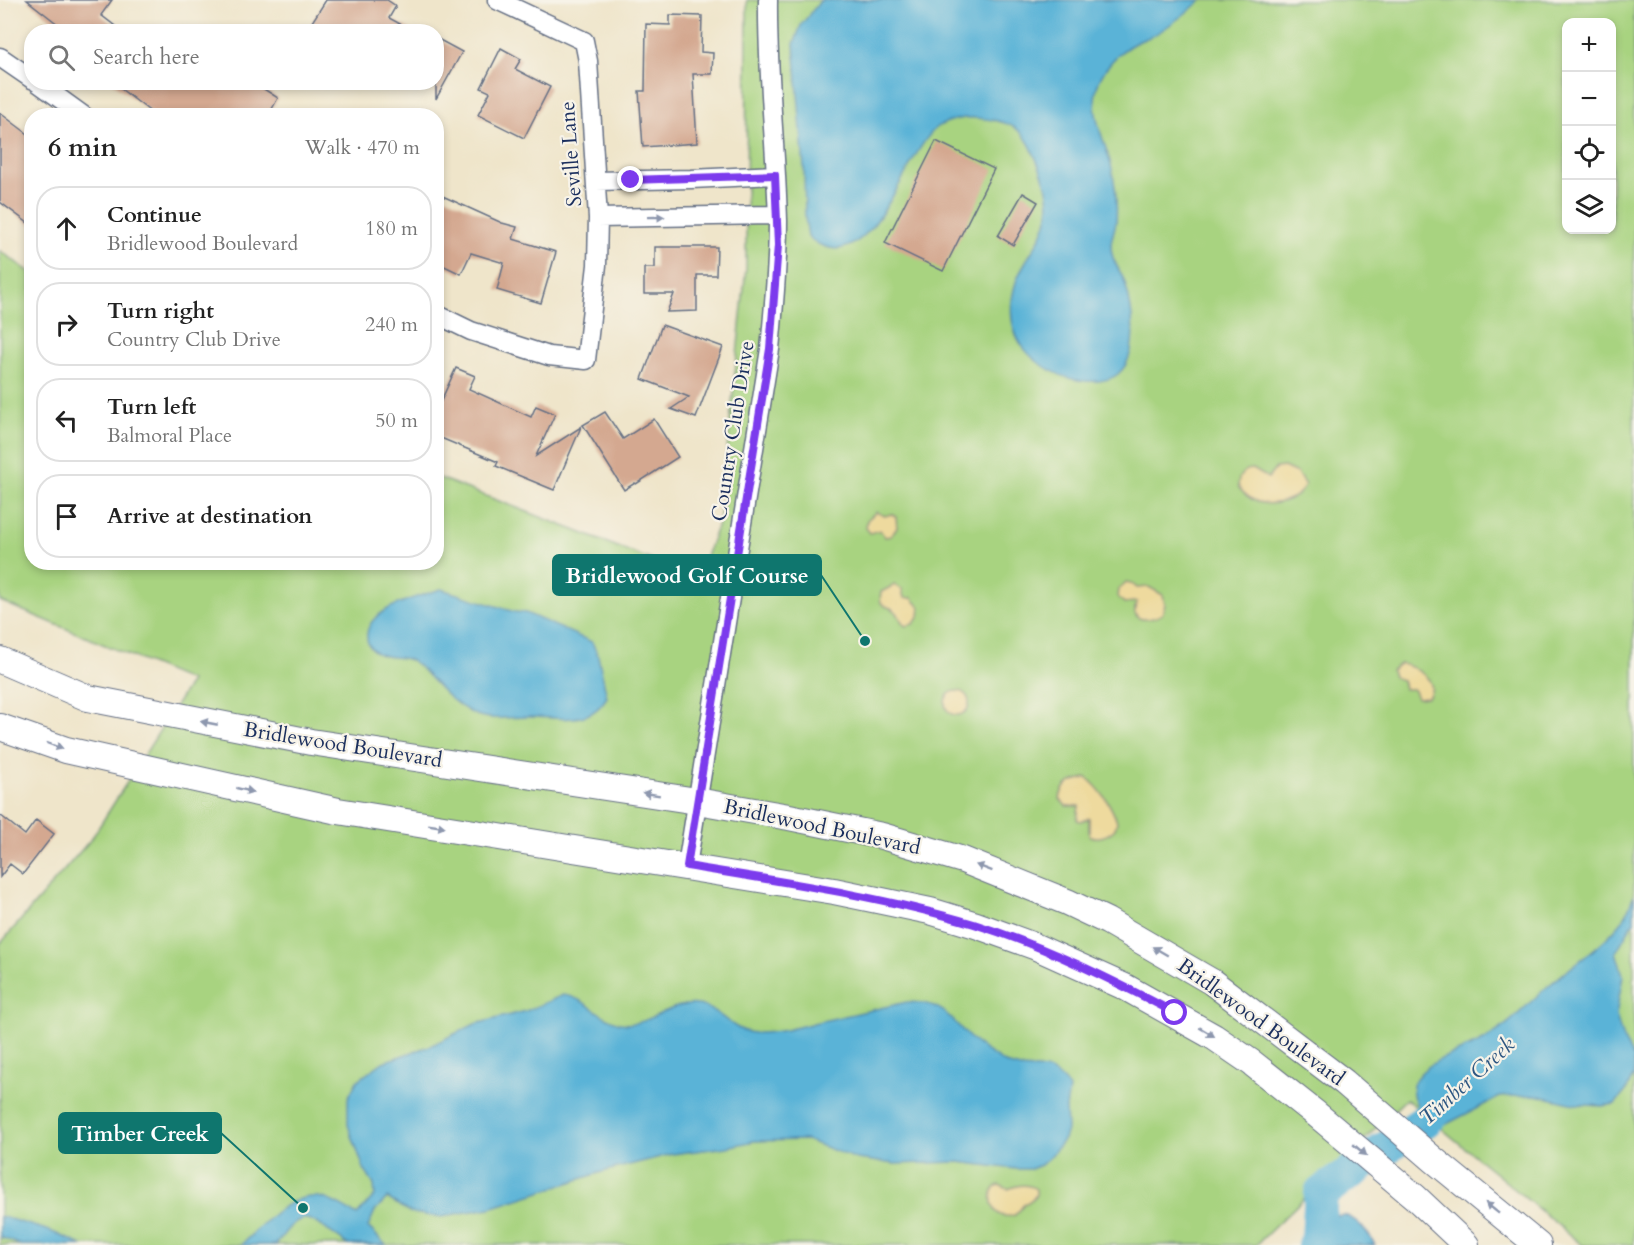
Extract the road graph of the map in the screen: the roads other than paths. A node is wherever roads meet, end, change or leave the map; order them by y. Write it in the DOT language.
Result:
graph roads {
  1 [pos="497,0"];
  2 [pos="768,0"];
  3 [pos="0,57"];
  4 [pos="24,74"];
  5 [pos="48,90"];
  6 [pos="73,108"];
  7 [pos="775,175"];
  8 [pos="596,181"];
  9 [pos="777,215"];
  10 [pos="598,218"];
  11 [pos="444,318"];
  12 [pos="0,662"];
  13 [pos="0,727"];
  14 [pos="697,801"];
  15 [pos="687,866"];
  16 [pos="1466,1245"];
  17 [pos="1538,1245"];
  1 -- 8 [label="street, Seville Lane"];
  2 -- 7 [label="street, Country Club Drive"];
  3 -- 4 [label="street"];
  5 -- 6 [label="street"];
  7 -- 8 [label="street"];
  7 -- 9 [label="street, Country Club Drive"];
  8 -- 10 [label="street, Seville Lane"];
  10 -- 9 [label="street, one-way"];
  9 -- 14 [label="street, Country Club Drive"];
  10 -- 11 [label="street, Seville Lane"];
  14 -- 12 [label="main road, Bridlewood Boulevard, one-way"];
  13 -- 15 [label="main road, Bridlewood Boulevard, one-way"];
  14 -- 15 [label="street, Country Club Drive"];
  17 -- 14 [label="main road, Bridlewood Boulevard, one-way"];
  15 -- 16 [label="main road, Bridlewood Boulevard, one-way"];
}
